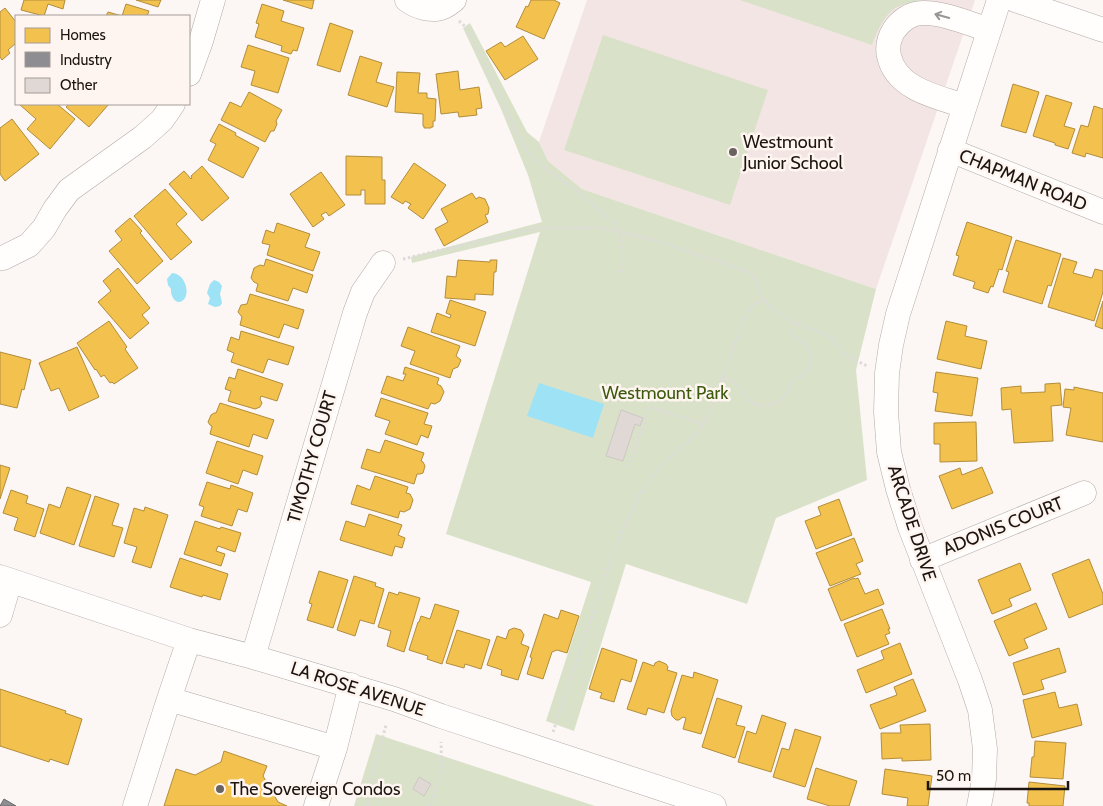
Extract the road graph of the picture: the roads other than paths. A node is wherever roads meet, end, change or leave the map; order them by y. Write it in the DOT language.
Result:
graph roads {
  1 [pos="213,0"];
  2 [pos="407,0"];
  3 [pos="999,0"];
  4 [pos="1015,0"];
  5 [pos="449,4"];
  6 [pos="989,30"];
  7 [pos="1103,30"];
  8 [pos="190,71"];
  9 [pos="172,105"];
  10 [pos="965,106"];
  11 [pos="950,150"];
  12 [pos="1103,212"];
  13 [pos="0,258"];
  14 [pos="383,262"];
  15 [pos="1084,492"];
  16 [pos="922,560"];
  17 [pos="5,579"];
  18 [pos="0,615"];
  19 [pos="189,640"];
  20 [pos="253,657"];
  21 [pos="351,685"];
  22 [pos="169,699"];
  23 [pos="335,748"];
  24 [pos="136,806"];
  25 [pos="316,806"];
  26 [pos="714,806"];
  27 [pos="979,806"];
  1 -- 8 [label="street"];
  2 -- 5 [label="street"];
  3 -- 6 [label="street, CHAPMAN ROAD"];
  4 -- 7 [label="street"];
  6 -- 10 [label="street, CHAPMAN ROAD"];
  6 -- 10 [label="street, one-way"];
  9 -- 13 [label="street"];
  10 -- 11 [label="street, CHAPMAN ROAD"];
  11 -- 12 [label="street, CHAPMAN ROAD"];
  11 -- 16 [label="street, ARCADE DRIVE"];
  14 -- 20 [label="street, TIMOTHY COURT"];
  15 -- 16 [label="street, ADONIS COURT"];
  16 -- 27 [label="street, ARCADE DRIVE"];
  17 -- 18 [label="street"];
  17 -- 19 [label="street, LA ROSE AVENUE"];
  19 -- 20 [label="street, LA ROSE AVENUE"];
  19 -- 22 [label="street"];
  20 -- 21 [label="street, LA ROSE AVENUE"];
  21 -- 23 [label="street"];
  21 -- 26 [label="street, LA ROSE AVENUE"];
  22 -- 23 [label="street"];
  22 -- 24 [label="street"];
  23 -- 25 [label="street"];
}
